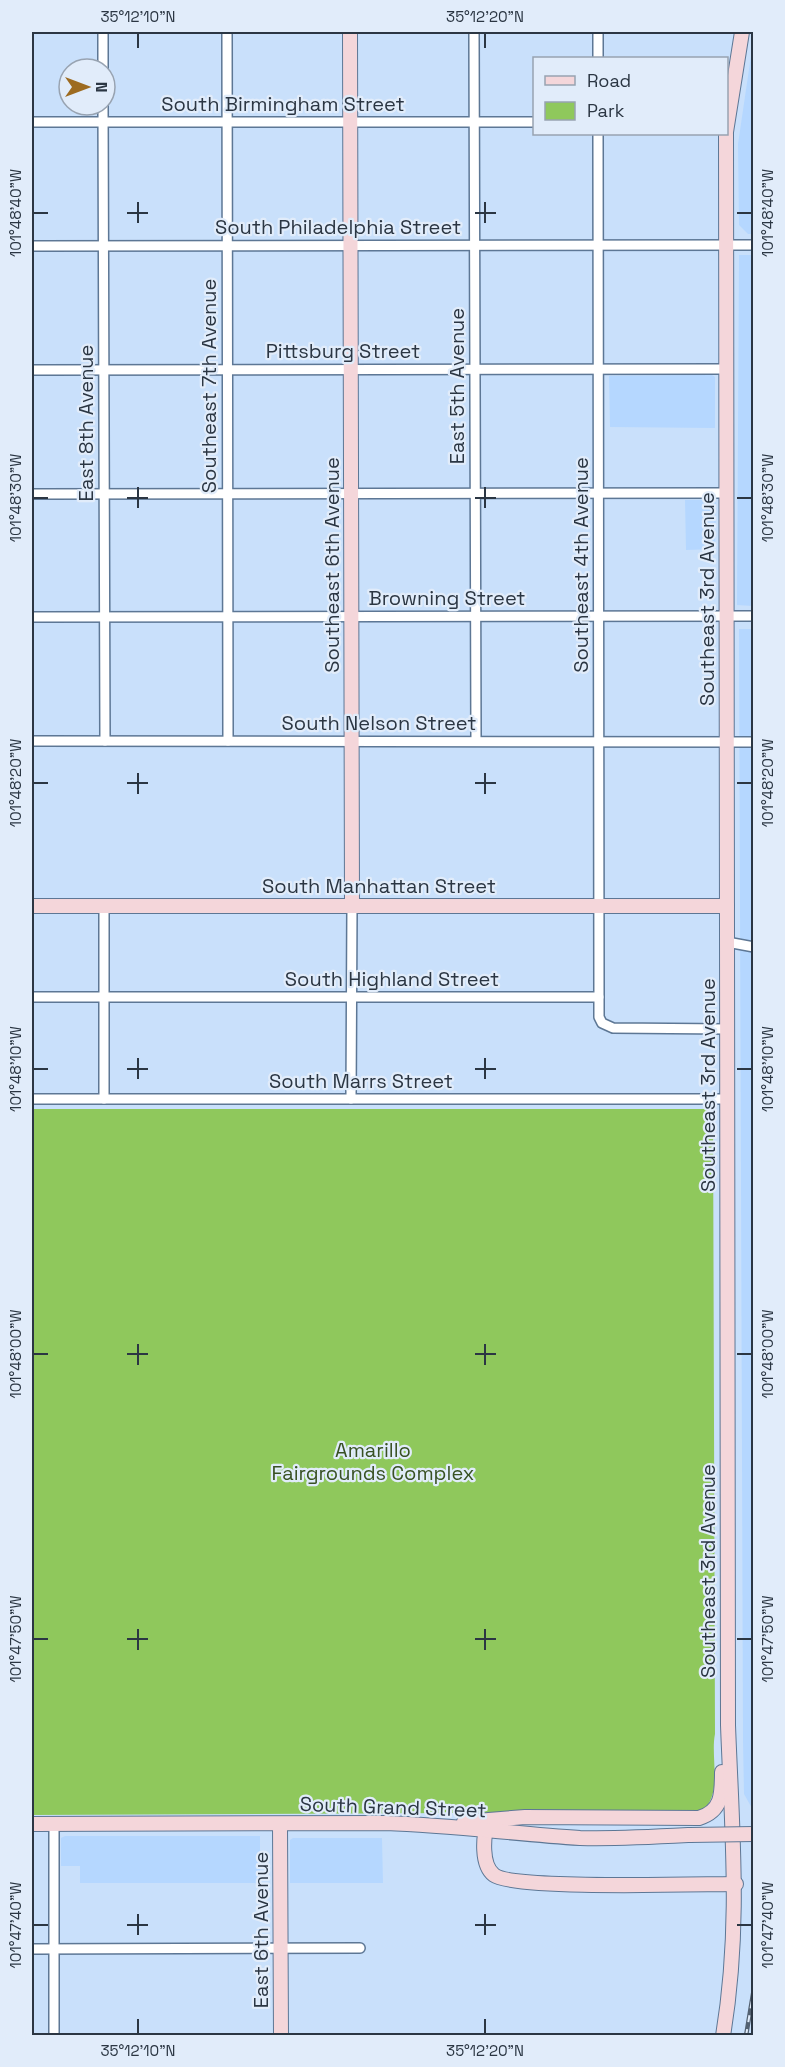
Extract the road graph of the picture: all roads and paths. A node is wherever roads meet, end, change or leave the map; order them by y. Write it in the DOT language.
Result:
graph roads {
  1 [pos="103,32"];
  2 [pos="227,32"];
  3 [pos="350,32"];
  4 [pos="474,32"];
  5 [pos="598,32"];
  6 [pos="742,32"];
  7 [pos="103,57"];
  8 [pos="598,57"];
  9 [pos="103,117"];
  10 [pos="728,121"];
  11 [pos="32,122"];
  12 [pos="103,122"];
  13 [pos="227,122"];
  14 [pos="351,122"];
  15 [pos="474,122"];
  16 [pos="533,122"];
  17 [pos="598,135"];
  18 [pos="727,135"];
  19 [pos="475,245"];
  20 [pos="726,245"];
  21 [pos="753,245"];
  22 [pos="32,246"];
  23 [pos="104,246"];
  24 [pos="227,246"];
  25 [pos="351,246"];
  26 [pos="598,246"];
  27 [pos="227,369"];
  28 [pos="351,369"];
  29 [pos="476,369"];
  30 [pos="598,369"];
  31 [pos="727,369"];
  32 [pos="32,370"];
  33 [pos="104,370"];
  34 [pos="227,493"];
  35 [pos="351,493"];
  36 [pos="475,493"];
  37 [pos="599,493"];
  38 [pos="727,493"];
  39 [pos="32,494"];
  40 [pos="104,494"];
  41 [pos="727,615"];
  42 [pos="351,616"];
  43 [pos="475,616"];
  44 [pos="599,616"];
  45 [pos="753,616"];
  46 [pos="32,617"];
  47 [pos="104,617"];
  48 [pos="227,617"];
  49 [pos="351,740"];
  50 [pos="32,741"];
  51 [pos="105,741"];
  52 [pos="228,741"];
  53 [pos="476,741"];
  54 [pos="599,741"];
  55 [pos="727,741"];
  56 [pos="753,742"];
  57 [pos="32,906"];
  58 [pos="104,906"];
  59 [pos="352,906"];
  60 [pos="600,906"];
  61 [pos="727,906"];
  62 [pos="727,942"];
  63 [pos="753,946"];
  64 [pos="351,996"];
  65 [pos="32,997"];
  66 [pos="105,997"];
  67 [pos="599,997"];
  68 [pos="728,1029"];
  69 [pos="32,1099"];
  70 [pos="104,1099"];
  71 [pos="351,1099"];
  72 [pos="727,1099"];
  73 [pos="729,1738"];
  74 [pos="494,1817"];
  75 [pos="32,1824"];
  76 [pos="54,1824"];
  77 [pos="280,1824"];
  78 [pos="444,1824"];
  79 [pos="486,1829"];
  80 [pos="753,1834"];
  81 [pos="736,1884"];
  82 [pos="281,1948"];
  83 [pos="360,1948"];
  84 [pos="32,1949"];
  85 [pos="54,1949"];
  86 [pos="54,2036"];
  87 [pos="281,2036"];
  88 [pos="723,2036"];
  1 -- 7 [label="street"];
  2 -- 13 [label="street, Southeast 7th Avenue"];
  3 -- 14 [label="main road, Southeast 6th Avenue"];
  4 -- 15 [label="street, East 5th Avenue"];
  5 -- 8 [label="street"];
  6 -- 10 [label="main road, Southeast 3rd Avenue"];
  9 -- 12 [label="street, East 8th Avenue"];
  11 -- 12 [label="street, South Birmingham Street"];
  12 -- 13 [label="street, South Birmingham Street"];
  12 -- 23 [label="street, East 8th Avenue"];
  13 -- 14 [label="street, South Birmingham Street"];
  13 -- 24 [label="street, Southeast 7th Avenue"];
  14 -- 15 [label="street, South Birmingham Street"];
  14 -- 25 [label="main road, Southeast 6th Avenue"];
  15 -- 16 [label="street, South Birmingham Street"];
  15 -- 19 [label="street, East 5th Avenue"];
  17 -- 26 [label="street, Southeast 4th Avenue"];
  18 -- 20 [label="main road, Southeast 3rd Avenue"];
  19 -- 25 [label="street, South Philadelphia Street"];
  19 -- 26 [label="street, South Philadelphia Street"];
  19 -- 29 [label="street, East 5th Avenue"];
  20 -- 21 [label="street, South Philadelphia Street"];
  20 -- 26 [label="street, South Philadelphia Street"];
  20 -- 31 [label="main road, Southeast 3rd Avenue"];
  22 -- 23 [label="street, South Philadelphia Street"];
  23 -- 24 [label="street, South Philadelphia Street"];
  23 -- 33 [label="street, East 8th Avenue"];
  24 -- 25 [label="street, South Philadelphia Street"];
  24 -- 27 [label="street, Southeast 7th Avenue"];
  25 -- 28 [label="main road, Southeast 6th Avenue"];
  26 -- 30 [label="street, Southeast 4th Avenue"];
  27 -- 28 [label="street, Pittsburg Street"];
  27 -- 33 [label="street, Pittsburg Street"];
  27 -- 34 [label="street, Southeast 7th Avenue"];
  28 -- 29 [label="street, Pittsburg Street"];
  28 -- 35 [label="main road, Southeast 6th Avenue"];
  29 -- 30 [label="street, Pittsburg Street"];
  29 -- 36 [label="street, East 5th Avenue"];
  30 -- 31 [label="street, Pittsburg Street"];
  30 -- 37 [label="street, Southeast 4th Avenue"];
  31 -- 38 [label="main road, Southeast 3rd Avenue"];
  32 -- 33 [label="street, Pittsburg Street"];
  33 -- 40 [label="street, East 8th Avenue"];
  34 -- 35 [label="street"];
  34 -- 40 [label="street"];
  34 -- 48 [label="street, Southeast 7th Avenue"];
  35 -- 36 [label="street"];
  35 -- 42 [label="main road, Southeast 6th Avenue"];
  36 -- 37 [label="street"];
  36 -- 43 [label="street, East 5th Avenue"];
  37 -- 38 [label="street"];
  37 -- 44 [label="street, Southeast 4th Avenue"];
  38 -- 41 [label="main road, Southeast 3rd Avenue"];
  39 -- 40 [label="street"];
  40 -- 47 [label="street, East 8th Avenue"];
  41 -- 44 [label="street, Browning Street"];
  41 -- 45 [label="street, Browning Street"];
  41 -- 55 [label="main road, Southeast 3rd Avenue"];
  42 -- 43 [label="street, Browning Street"];
  42 -- 48 [label="street, Browning Street"];
  42 -- 49 [label="main road, Southeast 6th Avenue"];
  43 -- 44 [label="street, Browning Street"];
  43 -- 53 [label="street, East 5th Avenue"];
  44 -- 54 [label="street, Southeast 4th Avenue"];
  46 -- 47 [label="street, Browning Street"];
  47 -- 48 [label="street, Browning Street"];
  47 -- 51 [label="street, East 8th Avenue"];
  48 -- 52 [label="street, Southeast 7th Avenue"];
  49 -- 52 [label="street, South Nelson Street"];
  49 -- 53 [label="street, South Nelson Street"];
  49 -- 59 [label="main road, Southeast 6th Avenue"];
  50 -- 51 [label="street, South Nelson Street"];
  51 -- 52 [label="street, South Nelson Street"];
  53 -- 54 [label="street, South Nelson Street"];
  54 -- 55 [label="street, South Nelson Street"];
  54 -- 60 [label="street, Southeast 4th Avenue"];
  55 -- 56 [label="street, South Nelson Street"];
  55 -- 61 [label="main road, Southeast 3rd Avenue"];
  57 -- 58 [label="main road, South Manhattan Street"];
  58 -- 59 [label="main road, South Manhattan Street"];
  58 -- 66 [label="street"];
  59 -- 60 [label="main road, South Manhattan Street"];
  59 -- 64 [label="street, Southeast 6th Avenue"];
  60 -- 61 [label="main road, South Manhattan Street"];
  60 -- 67 [label="street, Southeast 4th Avenue"];
  61 -- 62 [label="main road, Southeast 3rd Avenue"];
  62 -- 63 [label="street"];
  62 -- 68 [label="main road, Southeast 3rd Avenue"];
  64 -- 66 [label="street, South Highland Street"];
  64 -- 67 [label="street, South Highland Street"];
  64 -- 71 [label="street, Southeast 6th Avenue"];
  65 -- 66 [label="street, South Highland Street"];
  66 -- 70 [label="street"];
  67 -- 68 [label="street"];
  68 -- 72 [label="main road, Southeast 3rd Avenue"];
  69 -- 70 [label="street, South Marrs Street"];
  70 -- 71 [label="street, South Marrs Street"];
  71 -- 72 [label="street, South Marrs Street"];
  72 -- 73 [label="main road, Southeast 3rd Avenue"];
  73 -- 74 [label="main road"];
  73 -- 81 [label="main road, Southeast 3rd Avenue"];
  74 -- 78 [label="main road"];
  74 -- 79 [label="main road"];
  75 -- 76 [label="main road, South Grand Street"];
  76 -- 77 [label="main road, South Grand Street"];
  76 -- 85 [label="street"];
  77 -- 78 [label="main road, South Grand Street"];
  77 -- 82 [label="main road, East 6th Avenue"];
  78 -- 79 [label="main road, South Grand Street"];
  79 -- 80 [label="main road, South Grand Street, bridge"];
  79 -- 81 [label="main road"];
  81 -- 88 [label="main road, Southeast 3rd Avenue"];
  82 -- 83 [label="street"];
  82 -- 85 [label="street"];
  82 -- 87 [label="main road, East 6th Avenue"];
  84 -- 85 [label="street"];
  85 -- 86 [label="street"];
}
